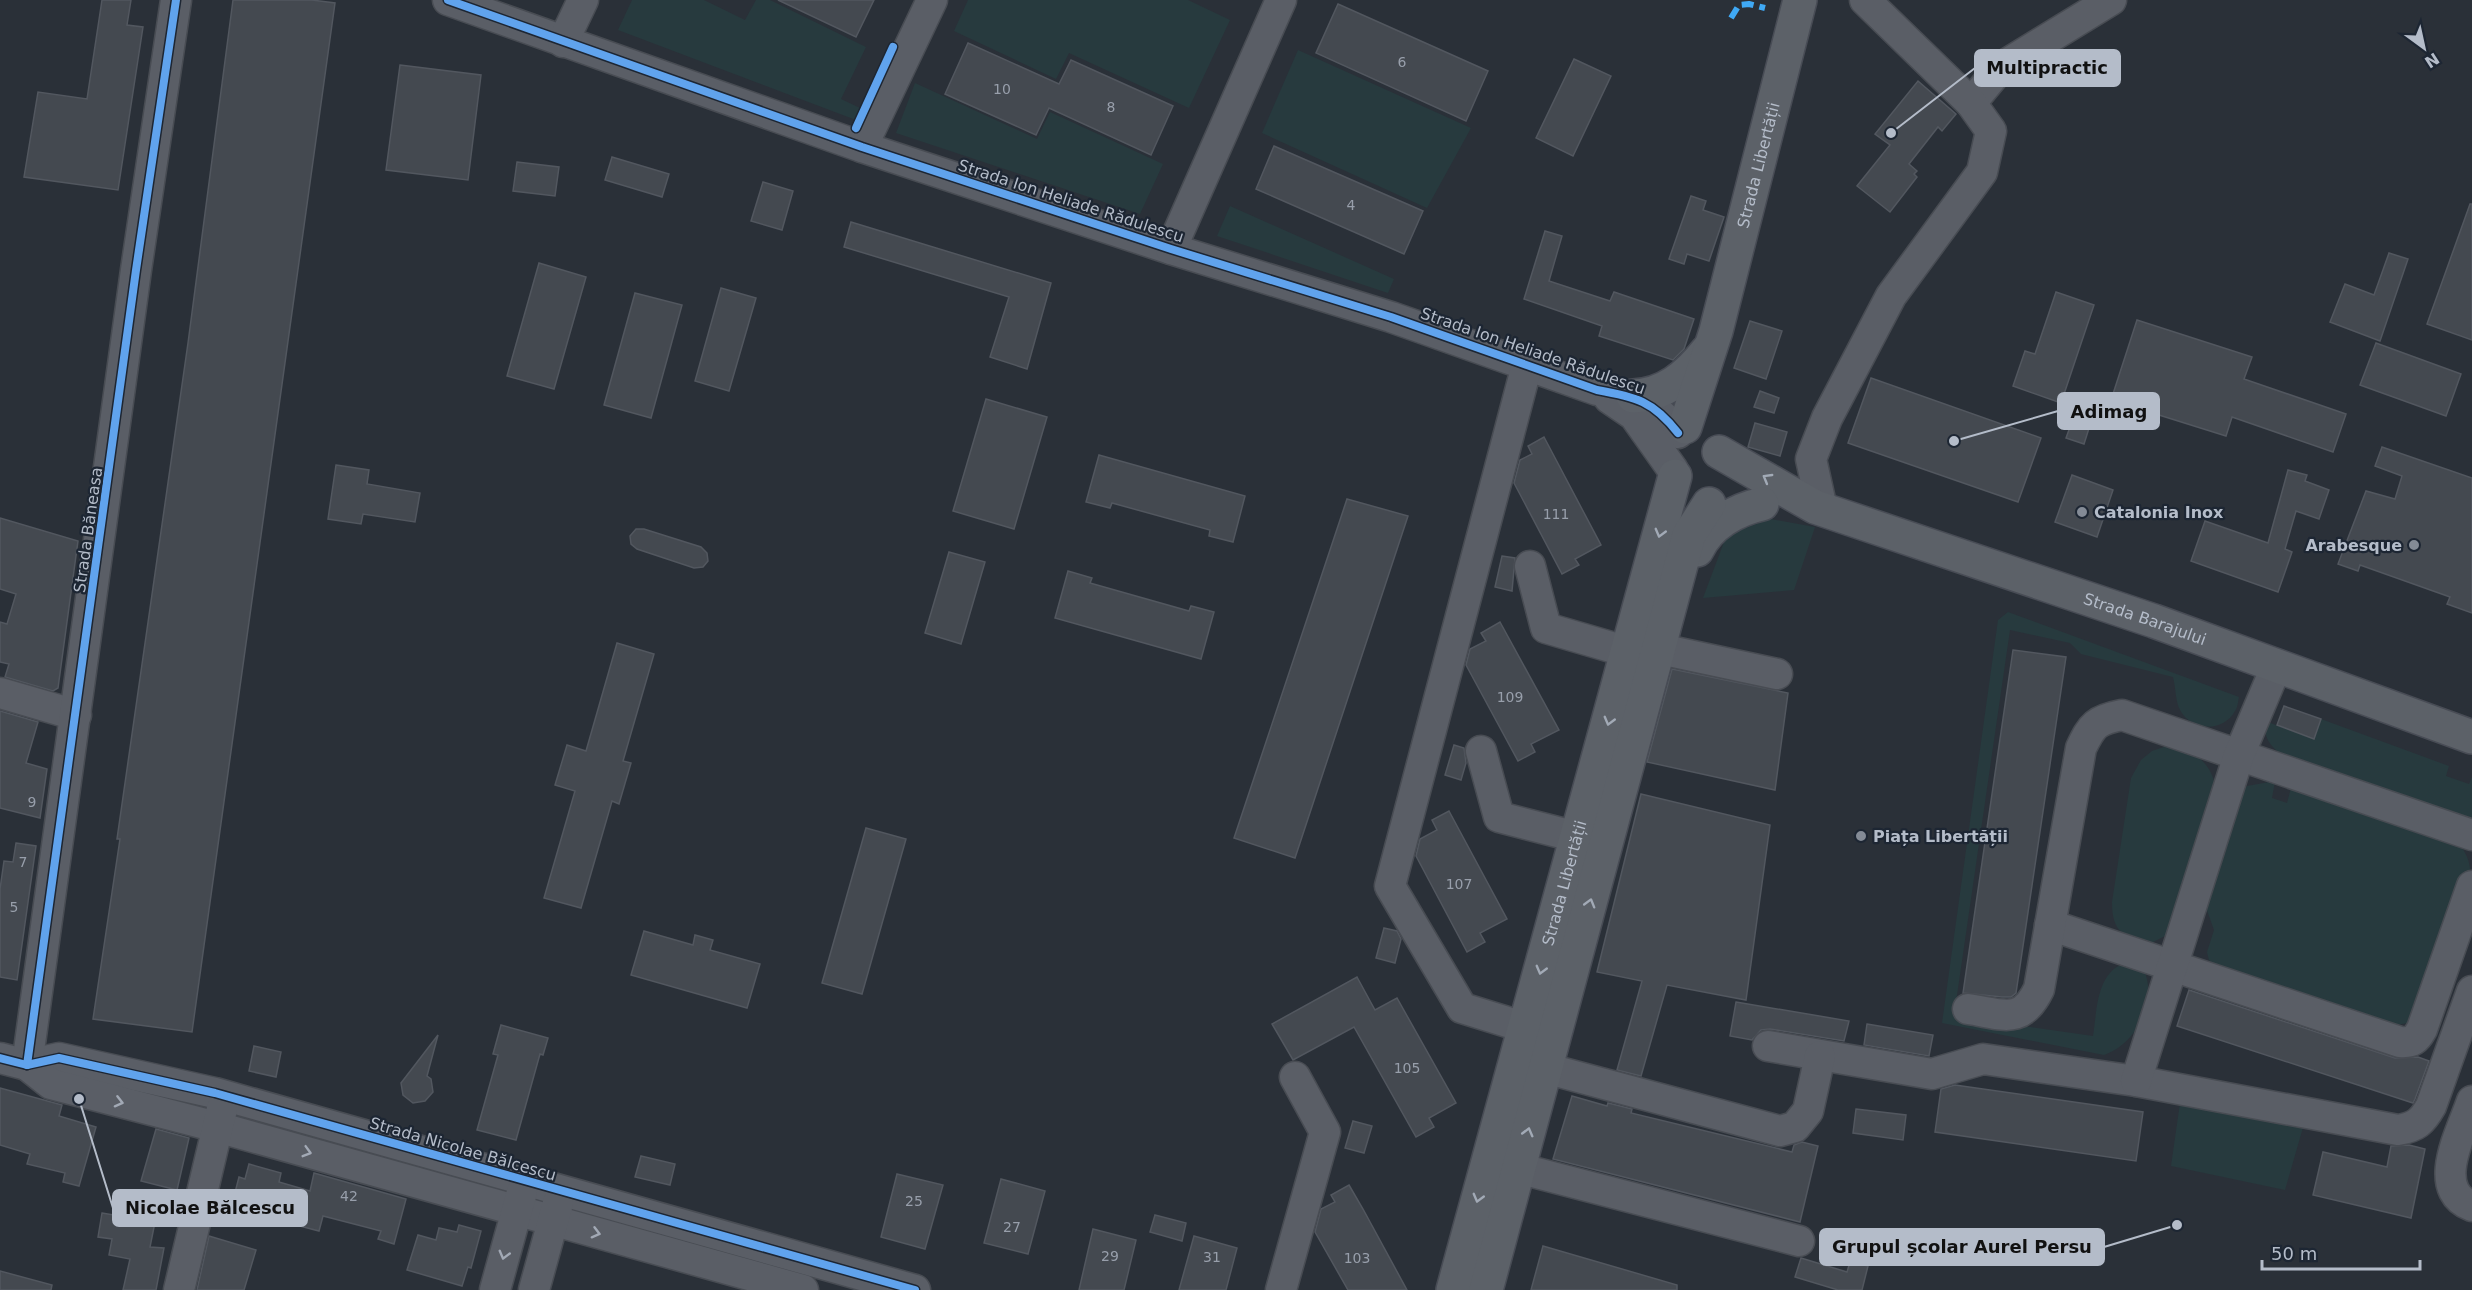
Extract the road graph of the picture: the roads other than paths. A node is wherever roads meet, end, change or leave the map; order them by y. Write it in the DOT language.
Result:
graph roads {
  1 [pos="176,0"];
  2 [pos="448,0"];
  3 [pos="583,0"];
  4 [pos="932,0"];
  5 [pos="1281,0"];
  6 [pos="1800,0"];
  7 [pos="1865,0"];
  8 [pos="2111,0"];
  9 [pos="563,42"];
  10 [pos="1971,103"];
  11 [pos="862,147"];
  12 [pos="1171,249"];
  13 [pos="1714,338"];
  14 [pos="1527,365"];
  15 [pos="1597,390"];
  16 [pos="1633,396"];
  17 [pos="1698,437"];
  18 [pos="1674,473"];
  19 [pos="1712,502"];
  20 [pos="1761,504"];
  21 [pos="1818,508"];
  22 [pos="1530,566"];
  23 [pos="1672,600"];
  24 [pos="1660,649"];
  25 [pos="1628,651"];
  26 [pos="2277,665"];
  27 [pos="1777,674"];
  28 [pos="0,693"];
  29 [pos="76,715"];
  30 [pos="2472,737"];
  31 [pos="1482,751"];
  32 [pos="2239,755"];
  33 [pos="2472,835"];
  34 [pos="1577,837"];
  35 [pos="2472,886"];
  36 [pos="2050,925"];
  37 [pos="2173,964"];
  38 [pos="2472,991"];
  39 [pos="1968,1009"];
  40 [pos="1539,1032"];
  41 [pos="1768,1046"];
  42 [pos="1820,1056"];
  43 [pos="14,1062"];
  44 [pos="1530,1065"];
  45 [pos="1294,1077"];
  46 [pos="2136,1082"];
  47 [pos="225,1096"];
  48 [pos="2472,1101"];
  49 [pos="217,1127"];
  50 [pos="1503,1164"];
  51 [pos="525,1180"];
  52 [pos="562,1190"];
  53 [pos="2472,1206"];
  54 [pos="517,1211"];
  55 [pos="553,1221"];
  56 [pos="1799,1241"];
  57 [pos="179,1290"];
  58 [pos="495,1290"];
  59 [pos="534,1290"];
  60 [pos="804,1290"];
  61 [pos="915,1290"];
  62 [pos="1281,1290"];
  63 [pos="1453,1290"];
  64 [pos="1486,1290"];
  1 -- 29 [label="street, Strada Băneasa"];
  2 -- 9 [label="street, Strada Ion Heliade Rădulescu"];
  3 -- 9 [label="street"];
  4 -- 11 [label="street"];
  5 -- 12 [label="street"];
  6 -- 13 [label="main road, Strada Libertății"];
  7 -- 10 [label="street"];
  8 -- 10 [label="street"];
  9 -- 11 [label="street, Strada Ion Heliade Rădulescu"];
  10 -- 21 [label="street"];
  11 -- 12 [label="street, Strada Ion Heliade Rădulescu"];
  12 -- 14 [label="street, Strada Ion Heliade Rădulescu"];
  13 -- 16 [label="main road"];
  13 -- 17 [label="main road, Strada Libertății"];
  14 -- 15 [label="street, Strada Ion Heliade Rădulescu"];
  14 -- 40 [label="street"];
  15 -- 16 [label="street, Strada Ion Heliade Rădulescu"];
  15 -- 18 [label="street, Strada Ion Heliade Rădulescu"];
  16 -- 17 [label="street, Strada Ion Heliade Rădulescu"];
  17 -- 18 [label="main road, Strada Libertății"];
  17 -- 19 [label="main road, Strada Libertății"];
  21 -- 17 [label="main road, Strada Barajului, one-way"];
  18 -- 19 [label="main road"];
  18 -- 25 [label="main road, Strada Libertății, one-way"];
  19 -- 20 [label="main road, Strada Barajului"];
  19 -- 23 [label="main road, Strada Libertății"];
  20 -- 21 [label="main road, Strada Barajului"];
  20 -- 23 [label="main road"];
  21 -- 26 [label="main road, Strada Barajului"];
  22 -- 25 [label="street"];
  23 -- 24 [label="main road, Strada Libertății"];
  24 -- 27 [label="street"];
  40 -- 24 [label="main road, Strada Libertății, one-way"];
  25 -- 34 [label="main road, Strada Libertății, one-way"];
  26 -- 30 [label="main road, Strada Barajului"];
  26 -- 32 [label="street"];
  28 -- 29 [label="street"];
  29 -- 43 [label="street, Strada Băneasa"];
  31 -- 34 [label="street"];
  32 -- 33 [label="street"];
  32 -- 36 [label="street"];
  32 -- 37 [label="street"];
  34 -- 40 [label="main road, Strada Libertății, one-way"];
  35 -- 37 [label="street"];
  36 -- 37 [label="street"];
  36 -- 39 [label="street"];
  37 -- 46 [label="street"];
  38 -- 46 [label="street"];
  40 -- 44 [label="main road, Strada Libertății"];
  41 -- 42 [label="street"];
  42 -- 44 [label="street"];
  42 -- 46 [label="street"];
  43 -- 47 [label="street, Strada Nicolae Bălcescu"];
  43 -- 49 [label="street, one-way"];
  44 -- 50 [label="main road, Strada Libertății"];
  45 -- 62 [label="street"];
  47 -- 49 [label="street"];
  47 -- 51 [label="street, Strada Nicolae Bălcescu"];
  48 -- 53 [label="street"];
  49 -- 54 [label="street, one-way"];
  49 -- 57 [label="street"];
  50 -- 56 [label="street"];
  50 -- 63 [label="main road, Strada Libertății, one-way"];
  50 -- 64 [label="main road, Strada Libertății"];
  51 -- 52 [label="street, Strada Nicolae Bălcescu"];
  51 -- 54 [label="street"];
  52 -- 55 [label="street"];
  52 -- 61 [label="street, Strada Nicolae Bălcescu"];
  54 -- 55 [label="street"];
  54 -- 58 [label="street, one-way"];
  55 -- 59 [label="street"];
  55 -- 60 [label="street, one-way"];
}
